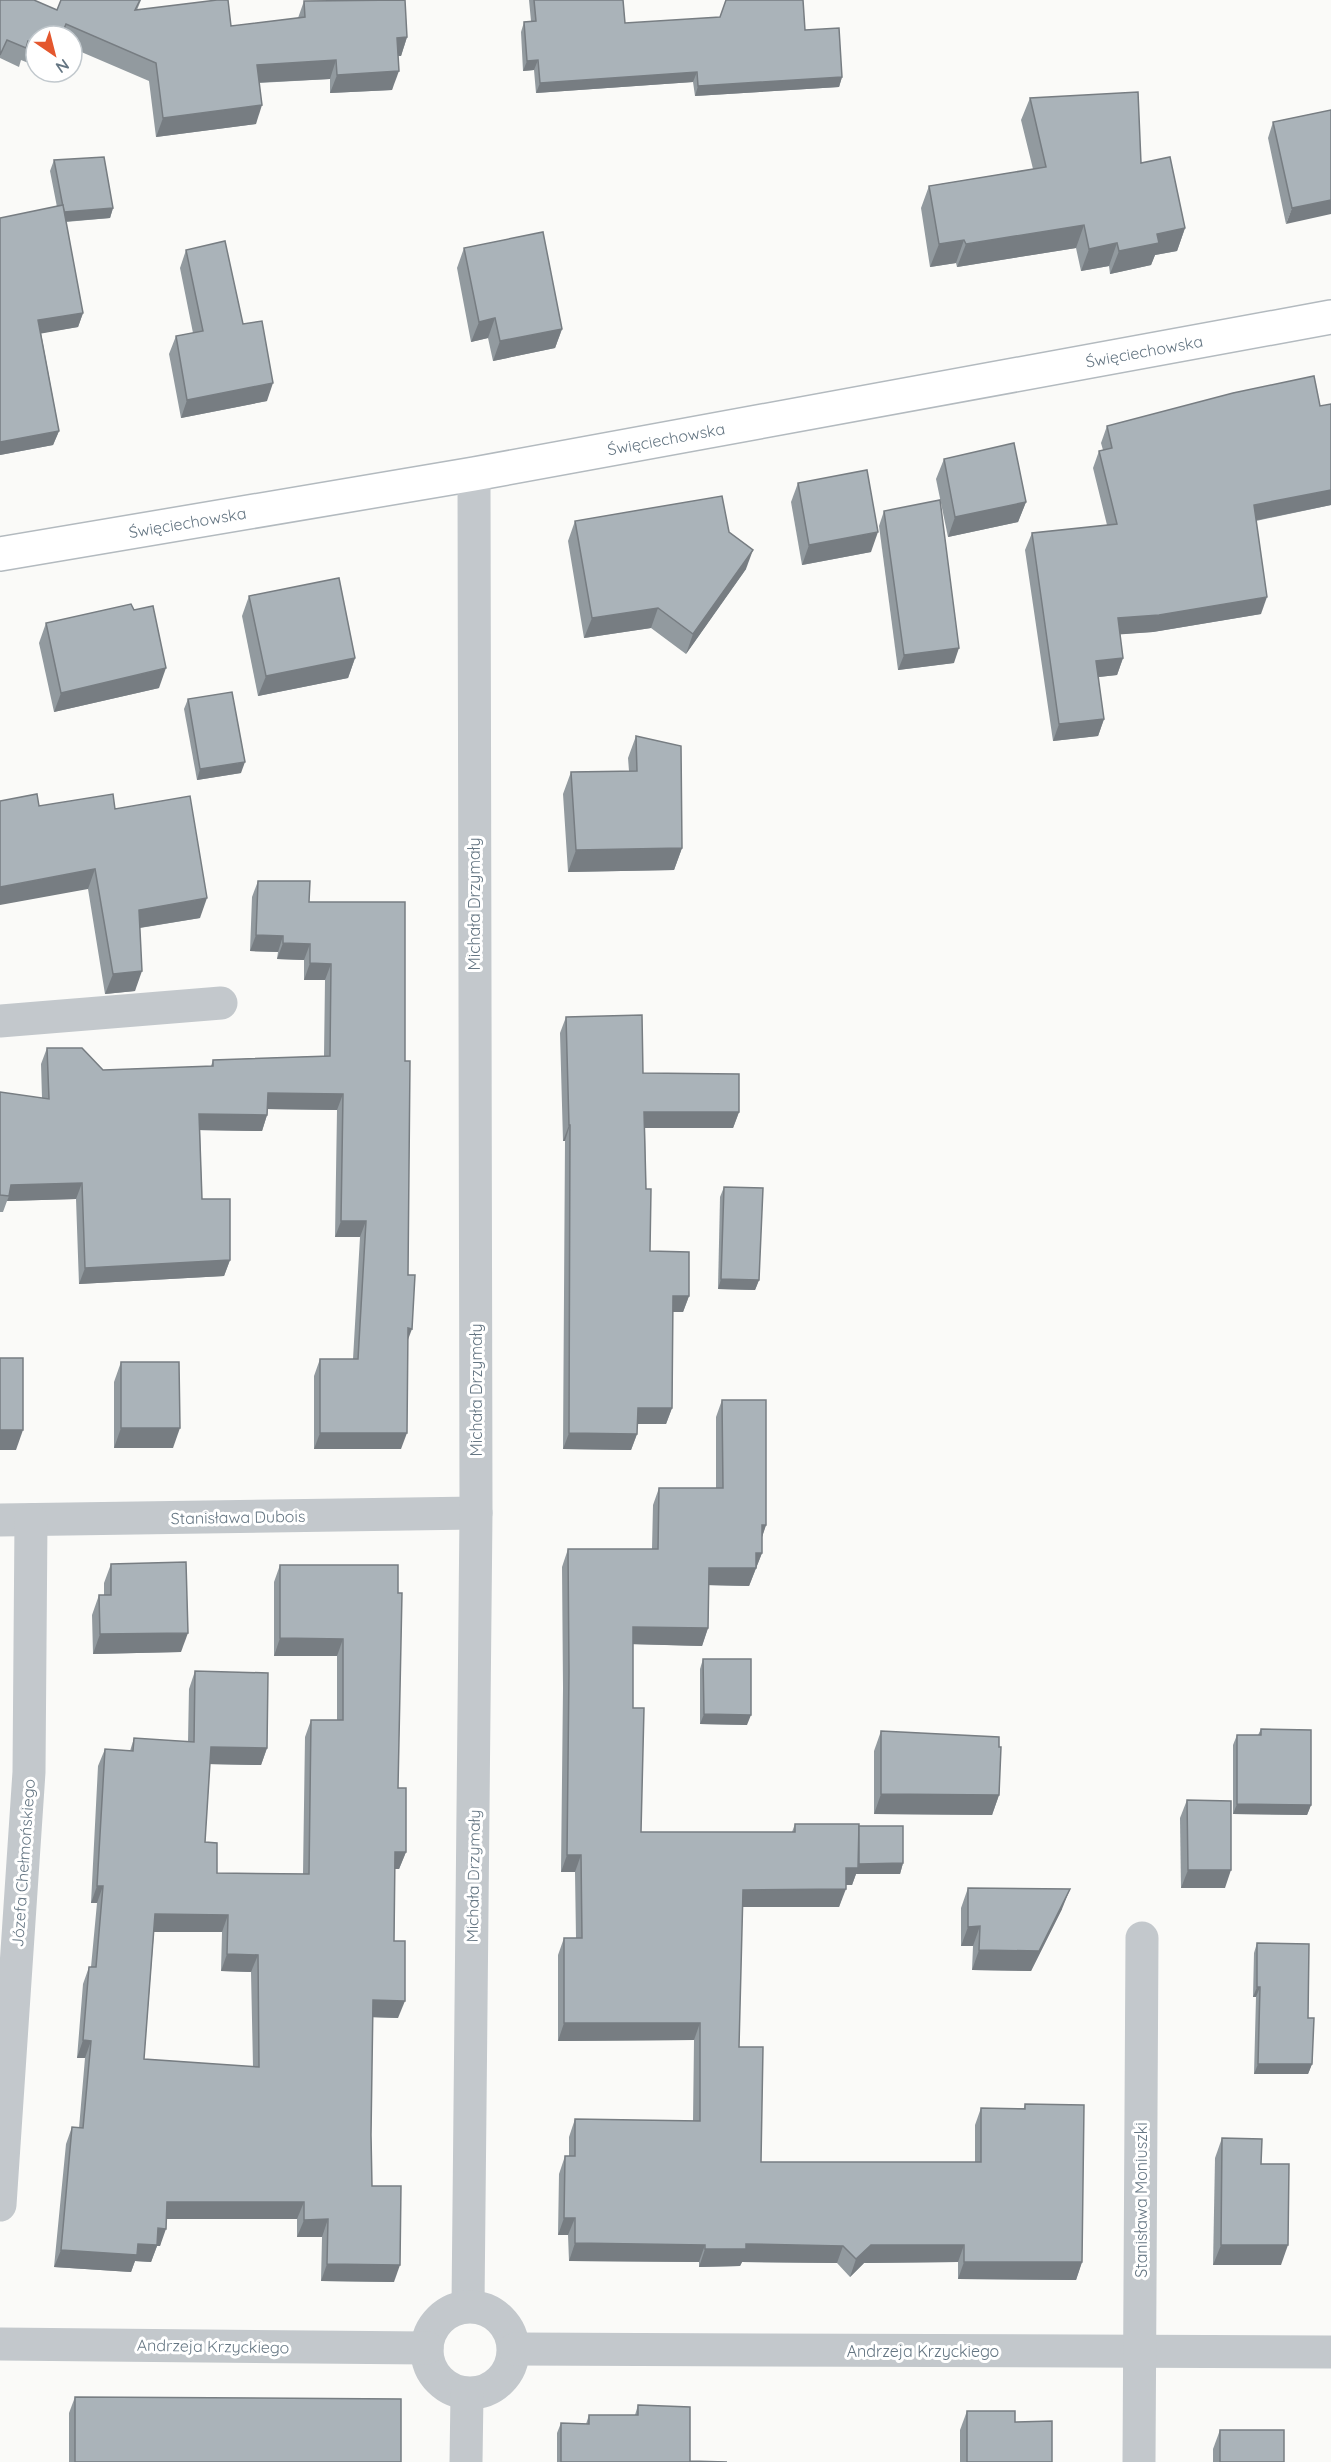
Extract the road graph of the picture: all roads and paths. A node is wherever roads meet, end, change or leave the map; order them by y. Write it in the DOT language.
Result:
graph roads {
  1 [pos="1331,317"];
  2 [pos="474,474"];
  3 [pos="0,554"];
  4 [pos="221,1003"];
  5 [pos="0,1021"];
  6 [pos="476,1513"];
  7 [pos="16,1520"];
  8 [pos="1142,1938"];
  9 [pos="0,2205"];
  10 [pos="468,2306"];
  11 [pos="0,2344"];
  12 [pos="427,2348"];
  13 [pos="514,2349"];
  14 [pos="1140,2352"];
  15 [pos="1331,2352"];
  16 [pos="467,2394"];
  17 [pos="466,2462"];
  18 [pos="1139,2462"];
  1 -- 2 [label="street, Święciechowska"];
  2 -- 3 [label="street, Święciechowska"];
  2 -- 6 [label="street, Michała Drzymały"];
  4 -- 5 [label="street"];
  6 -- 7 [label="street, Stanisława Dubois"];
  6 -- 10 [label="street, Michała Drzymały"];
  7 -- 9 [label="street, Józefa Chełmońskiego"];
  8 -- 14 [label="street, Stanisława Moniuszki"];
  10 -- 12 [label="street"];
  10 -- 13 [label="street"];
  11 -- 12 [label="street, Andrzeja Krzyckiego"];
  12 -- 16 [label="street"];
  13 -- 14 [label="street, Andrzeja Krzyckiego"];
  13 -- 16 [label="street"];
  14 -- 15 [label="street, Andrzeja Krzyckiego"];
  14 -- 18 [label="street, Stanisława Moniuszki"];
  16 -- 17 [label="street"];
}
